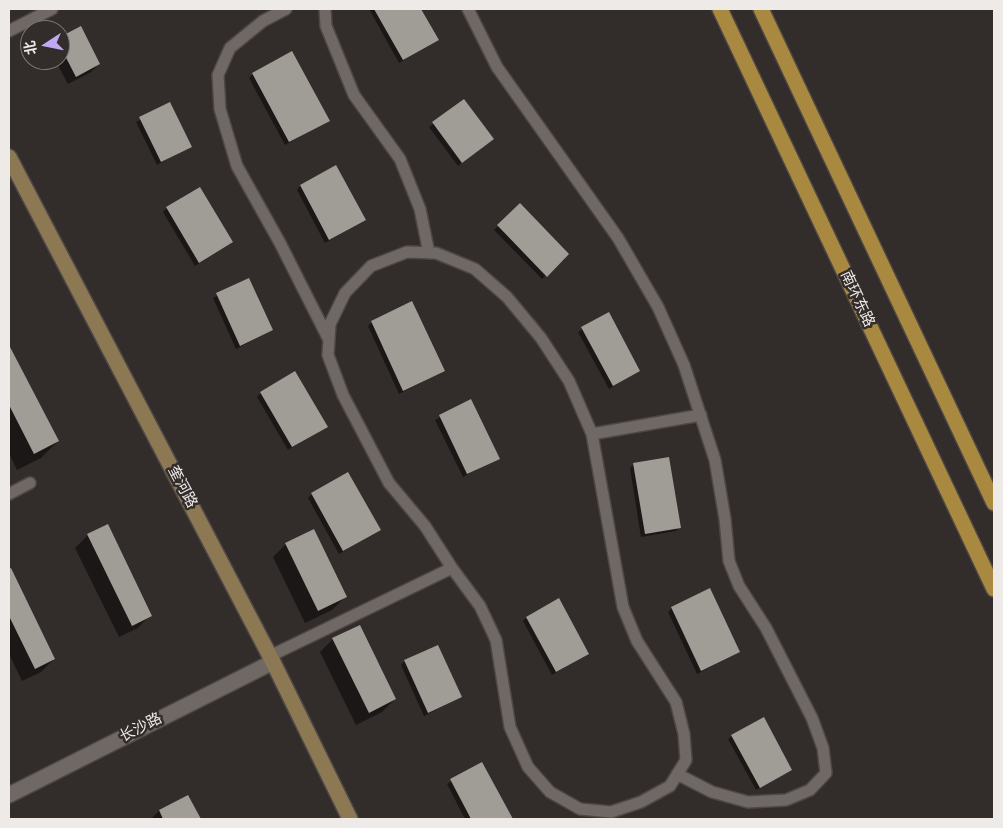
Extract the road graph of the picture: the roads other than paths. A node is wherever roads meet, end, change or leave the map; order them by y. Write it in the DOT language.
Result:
graph roads {
  1 [pos="52,9"];
  2 [pos="286,9"];
  3 [pos="325,9"];
  4 [pos="468,9"];
  5 [pos="720,9"];
  6 [pos="760,9"];
  7 [pos="9,31"];
  8 [pos="9,157"];
  9 [pos="429,253"];
  10 [pos="329,339"];
  11 [pos="701,415"];
  12 [pos="592,434"];
  13 [pos="30,482"];
  14 [pos="9,494"];
  15 [pos="994,503"];
  16 [pos="452,568"];
  17 [pos="994,589"];
  18 [pos="272,659"];
  19 [pos="677,774"];
  20 [pos="9,795"];
  21 [pos="350,819"];
  1 -- 7 [label="lane"];
  2 -- 10 [label="lane"];
  3 -- 9 [label="lane"];
  4 -- 11 [label="lane"];
  5 -- 17 [label="main road, 南环东路"];
  6 -- 15 [label="main road"];
  8 -- 18 [label="street, 奎河路"];
  9 -- 10 [label="lane"];
  9 -- 12 [label="lane"];
  10 -- 16 [label="lane"];
  11 -- 12 [label="lane"];
  11 -- 19 [label="lane"];
  12 -- 19 [label="lane"];
  13 -- 14 [label="lane"];
  16 -- 18 [label="lane"];
  16 -- 19 [label="lane"];
  18 -- 20 [label="street, 长沙路"];
  18 -- 21 [label="street, 奎河路"];
}
